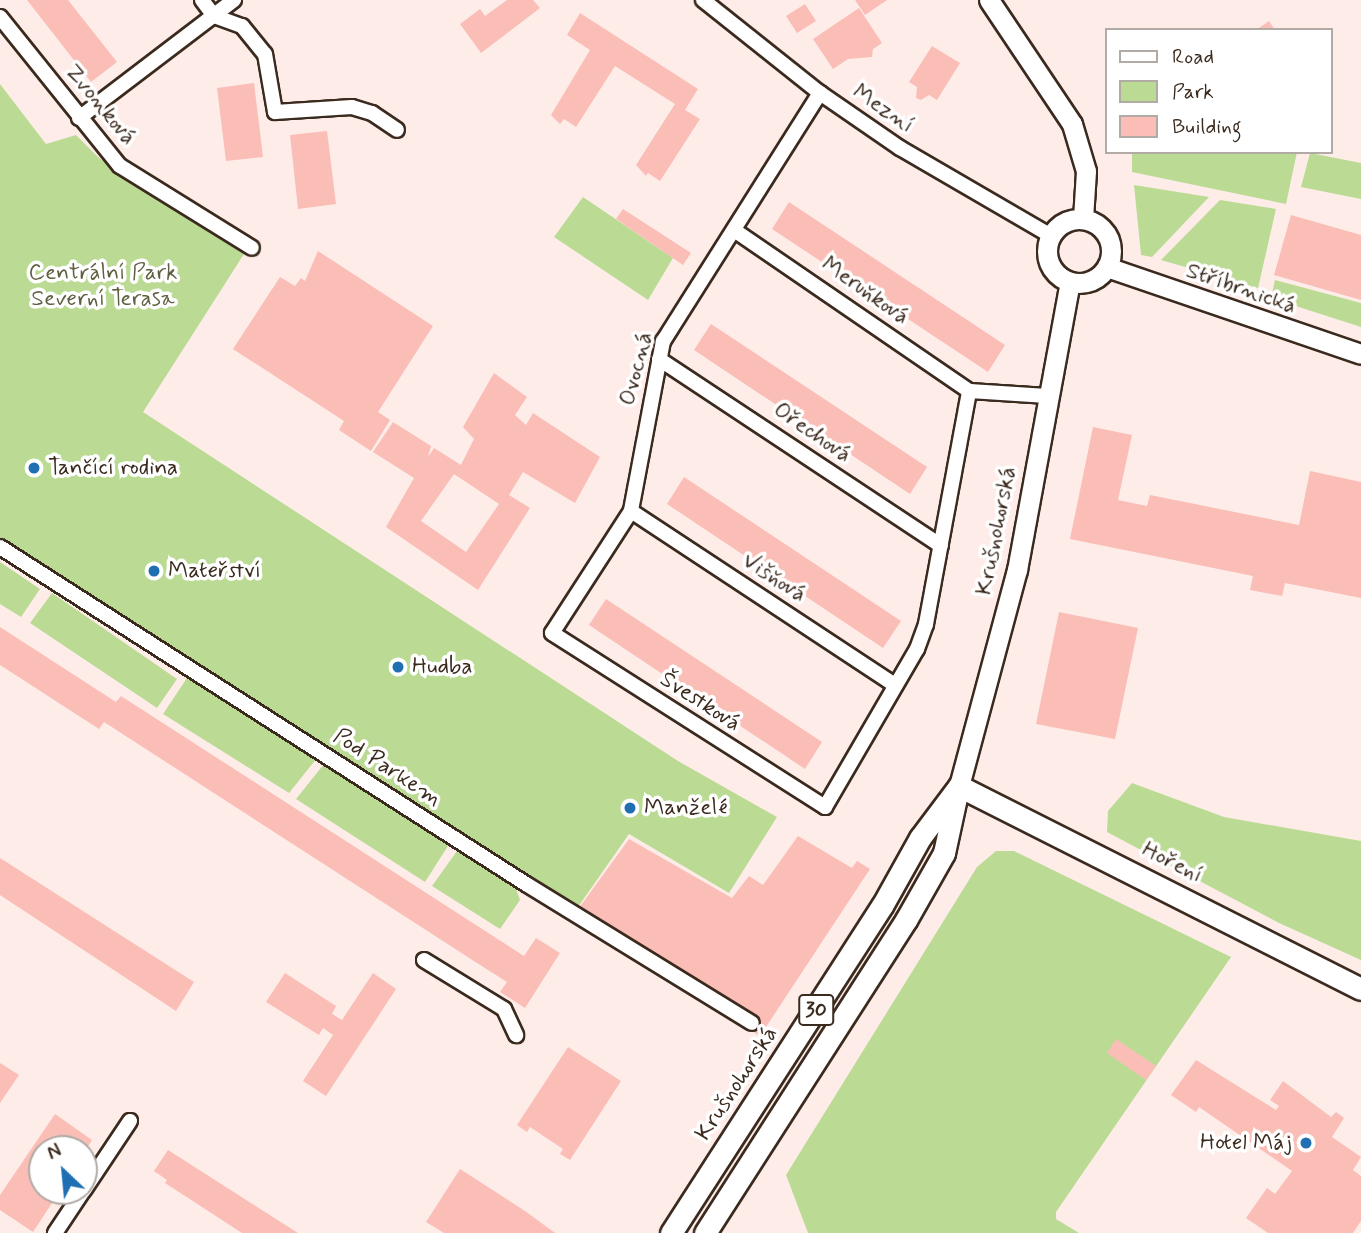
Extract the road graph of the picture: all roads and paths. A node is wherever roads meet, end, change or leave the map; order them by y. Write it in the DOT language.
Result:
graph roads {
  1 [pos="202,0"];
  2 [pos="234,0"];
  3 [pos="703,0"];
  4 [pos="989,0"];
  5 [pos="214,16"];
  6 [pos="0,17"];
  7 [pos="820,93"];
  8 [pos="79,118"];
  9 [pos="397,130"];
  10 [pos="1083,219"];
  11 [pos="734,230"];
  12 [pos="1051,236"];
  13 [pos="252,248"];
  14 [pos="1107,267"];
  15 [pos="1070,282"];
  16 [pos="1361,354"];
  17 [pos="659,359"];
  18 [pos="969,391"];
  19 [pos="1048,396"];
  20 [pos="631,511"];
  21 [pos="941,546"];
  22 [pos="0,547"];
  23 [pos="552,633"];
  24 [pos="893,684"];
  25 [pos="959,786"];
  26 [pos="424,960"];
  27 [pos="1361,989"];
  28 [pos="752,1023"];
  29 [pos="516,1035"];
  30 [pos="130,1121"];
  31 [pos="98,1169"];
  32 [pos="74,1205"];
  33 [pos="55,1233"];
  34 [pos="671,1233"];
  35 [pos="705,1233"];
  1 -- 5 [label="street"];
  2 -- 5 [label="street"];
  3 -- 7 [label="street, Mezní"];
  4 -- 10 [label="street"];
  5 -- 8 [label="street"];
  5 -- 9 [label="street"];
  6 -- 8 [label="street, Zvonková"];
  7 -- 11 [label="street, Ovocná"];
  7 -- 12 [label="street, Mezní"];
  8 -- 13 [label="street, Zvonková"];
  10 -- 12 [label="street"];
  10 -- 14 [label="street"];
  11 -- 17 [label="street, Ovocná"];
  11 -- 18 [label="street, Meruňková"];
  12 -- 15 [label="street"];
  14 -- 15 [label="street"];
  14 -- 16 [label="street, Stříbrnická"];
  15 -- 19 [label="street, Krušnohorská"];
  17 -- 20 [label="street, Ovocná"];
  17 -- 21 [label="street, Ořechová"];
  18 -- 19 [label="street"];
  18 -- 21 [label="street"];
  19 -- 25 [label="street, Krušnohorská"];
  20 -- 23 [label="street, Ovocná"];
  20 -- 24 [label="street, Višňová"];
  21 -- 24 [label="street"];
  22 -- 28 [label="street, Pod Parkem"];
  23 -- 24 [label="street, Švestková"];
  25 -- 27 [label="main road, Hoření"];
  25 -- 34 [label="main road, Krušnohorská / 30"];
  25 -- 35 [label="main road, Krušnohorská / 30"];
  26 -- 29 [label="street"];
  30 -- 31 [label="street"];
  32 -- 33 [label="street"];
}
